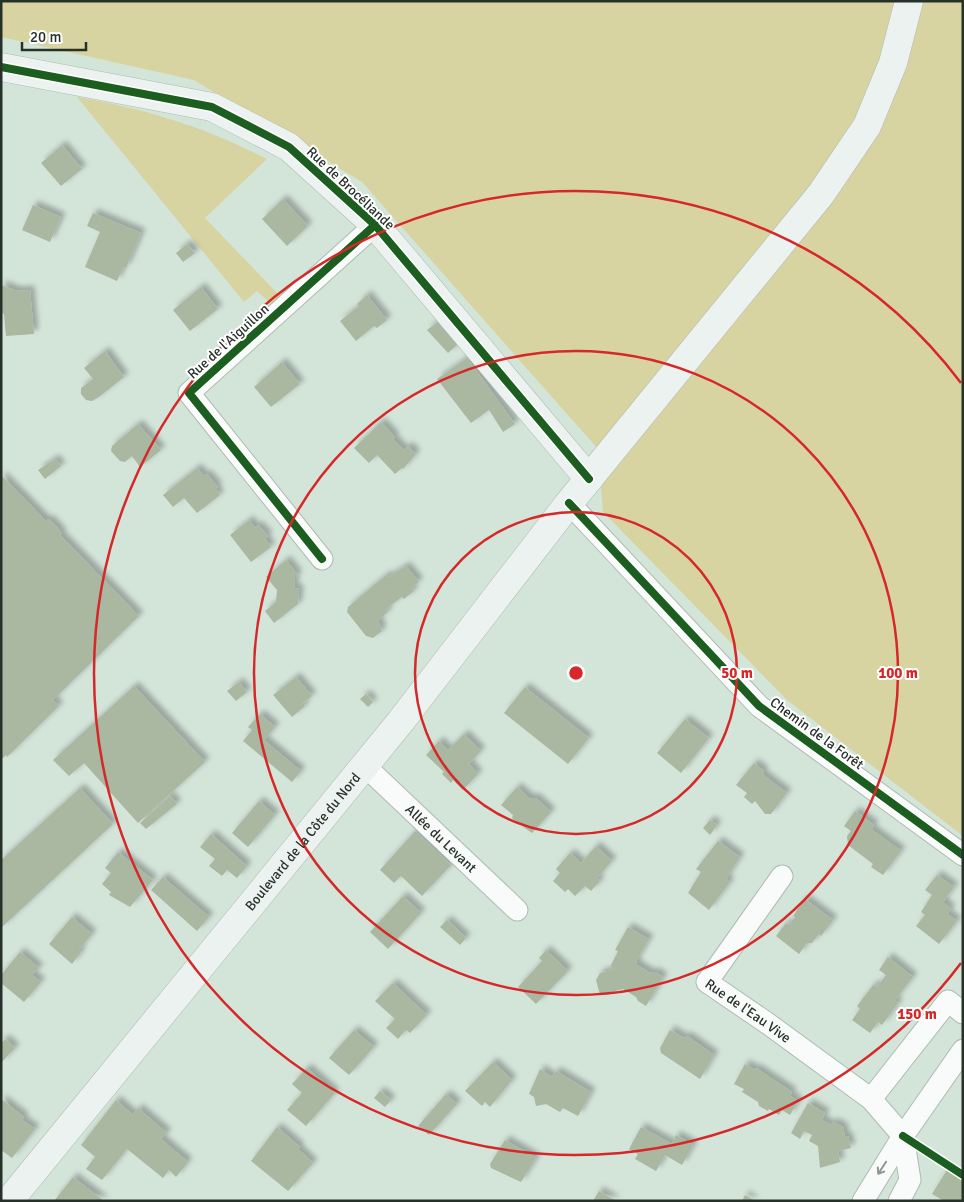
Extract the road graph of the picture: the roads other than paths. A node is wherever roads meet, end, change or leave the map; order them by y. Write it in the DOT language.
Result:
graph roads {
  1 [pos="909,1"];
  2 [pos="1,67"];
  3 [pos="375,225"];
  4 [pos="589,479"];
  5 [pos="569,503"];
  6 [pos="322,559"];
  7 [pos="365,766"];
  8 [pos="963,856"];
  9 [pos="782,876"];
  10 [pos="517,910"];
  11 [pos="963,1013"];
  12 [pos="963,1050"];
  13 [pos="871,1099"];
  14 [pos="903,1136"];
  15 [pos="9,1201"];
  16 [pos="863,1201"];
  17 [pos="898,1201"];
  1 -- 4 [label="main road, Boulevard de la Côte du Nord"];
  2 -- 3 [label="main road, Rue de Brocéliande"];
  3 -- 4 [label="main road, Rue de Brocéliande"];
  3 -- 6 [label="street, Rue de l'Aiguillon"];
  4 -- 5 [label="main road, Boulevard de la Côte du Nord"];
  5 -- 7 [label="main road, Boulevard de la Côte du Nord"];
  5 -- 8 [label="street, Chemin de la Forêt"];
  7 -- 10 [label="street, Allée du Levant"];
  7 -- 15 [label="main road, Boulevard de la Côte du Nord"];
  9 -- 13 [label="street, Rue de l'Eau Vive"];
  11 -- 13 [label="street"];
  12 -- 14 [label="street"];
  13 -- 14 [label="street, Rue de l'Eau Vive"];
  14 -- 16 [label="street, one-way"];
  14 -- 17 [label="street"];
}
